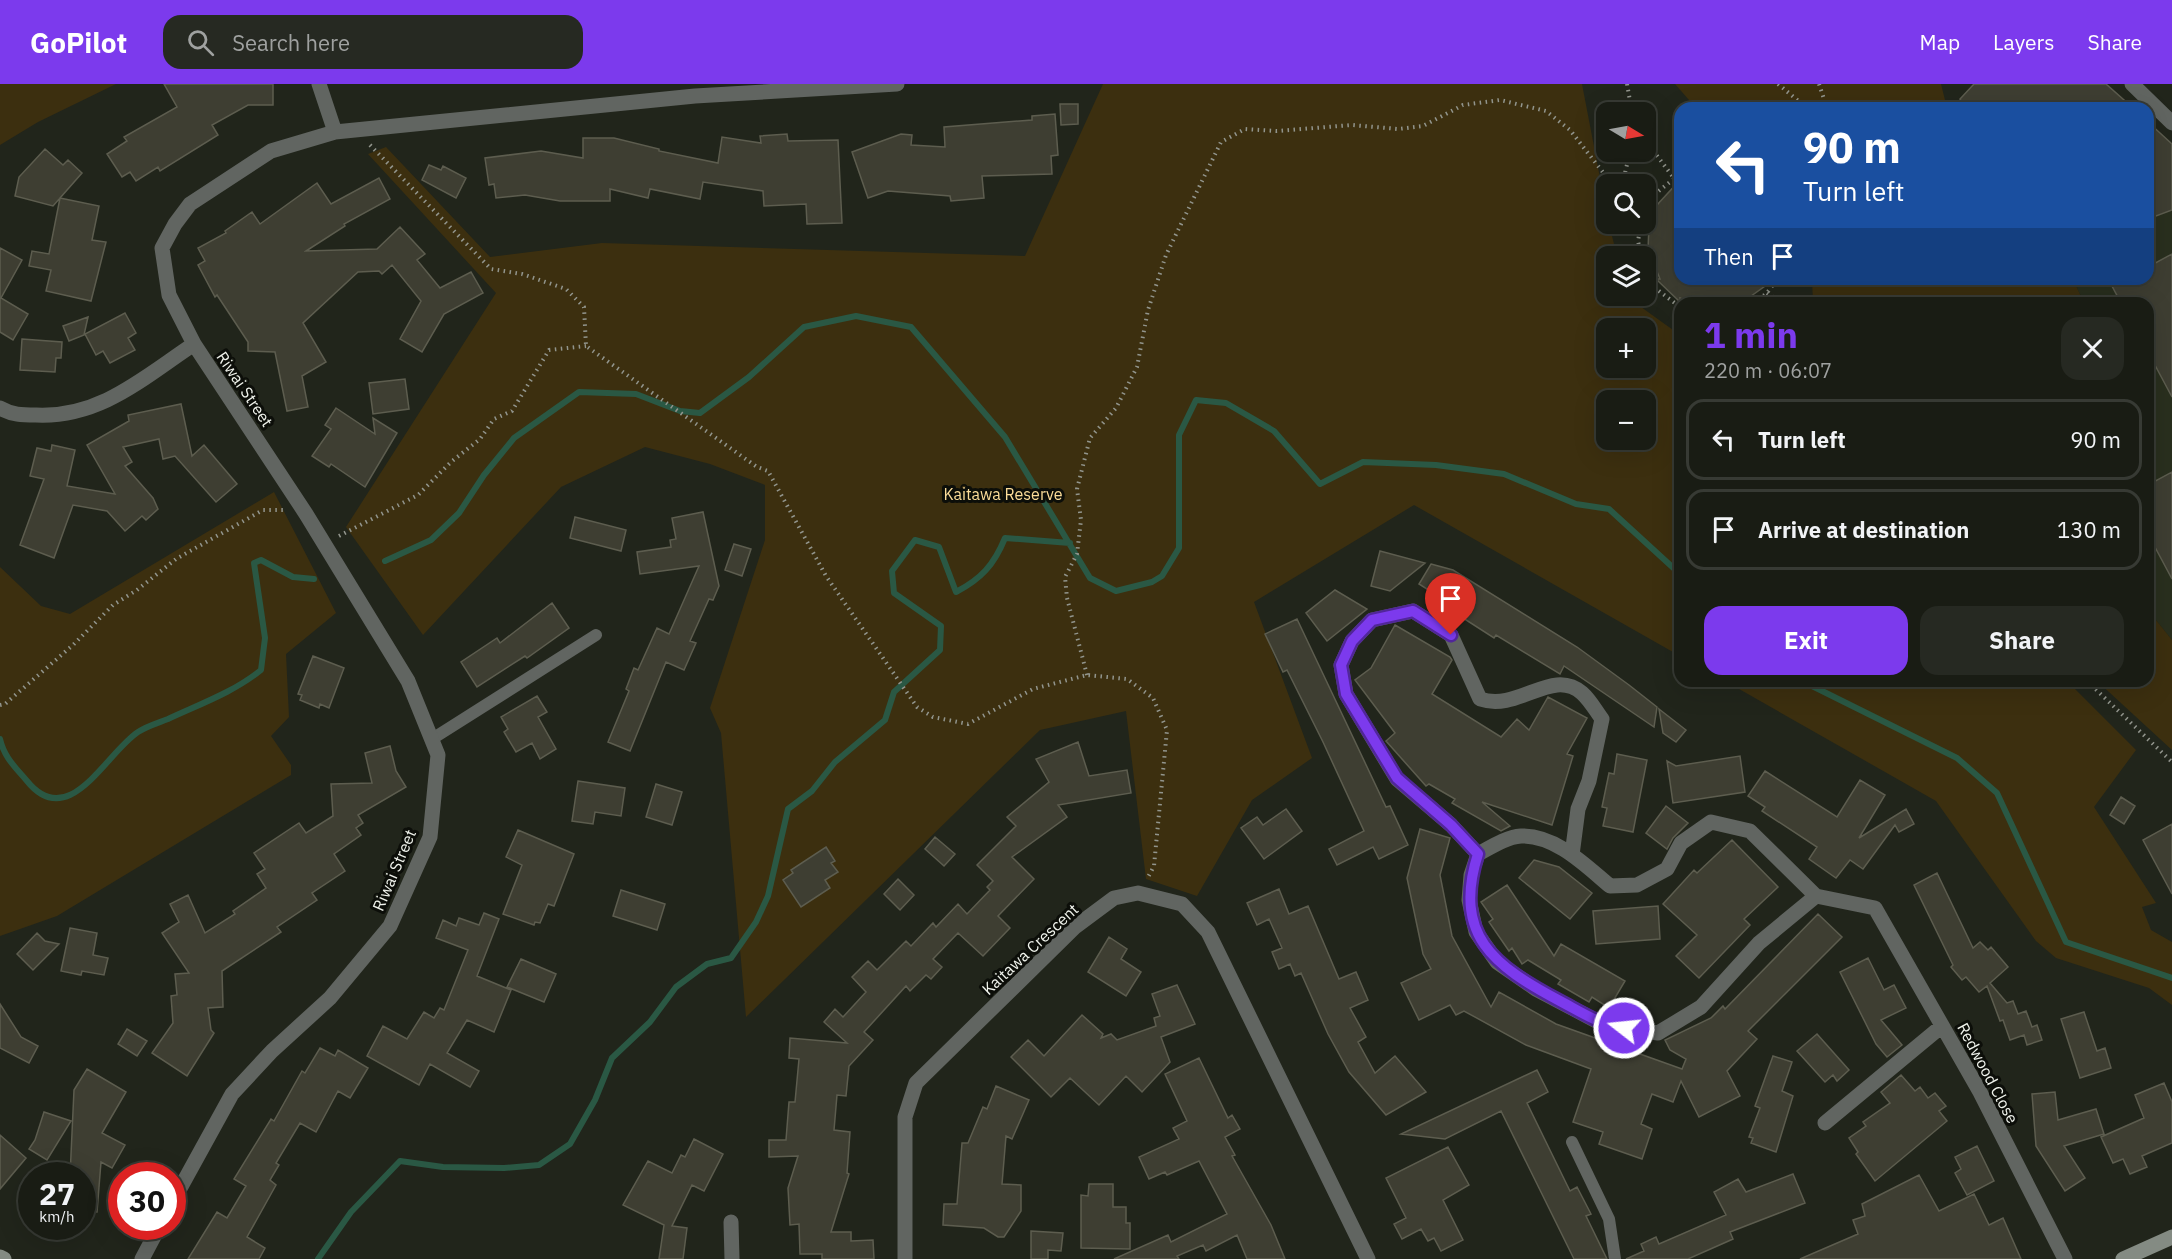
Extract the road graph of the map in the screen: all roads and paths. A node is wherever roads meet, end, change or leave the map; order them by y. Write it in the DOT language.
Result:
graph roads {
  1 [pos="319,84"];
  2 [pos="897,84"];
  3 [pos="1627,84"];
  4 [pos="1778,84"];
  5 [pos="1819,84"];
  6 [pos="2132,84"];
  7 [pos="1630,102"];
  8 [pos="1800,102"];
  9 [pos="1825,102"];
  10 [pos="2150,102"];
  11 [pos="2154,105"];
  12 [pos="2172,123"];
  13 [pos="355,129"];
  14 [pos="335,132"];
  15 [pos="1656,154"];
  16 [pos="1628,162"];
  17 [pos="1673,177"];
  18 [pos="1656,193"];
  19 [pos="1773,285"];
  20 [pos="1656,289"];
  21 [pos="1767,293"];
  22 [pos="1762,297"];
  23 [pos="1773,297"];
  24 [pos="1674,302"];
  25 [pos="194,344"];
  26 [pos="586,346"];
  27 [pos="0,408"];
  28 [pos="306,514"];
  29 [pos="323,544"];
  30 [pos="596,635"];
  31 [pos="1087,675"];
  32 [pos="2093,687"];
  33 [pos="3,704"];
  34 [pos="432,739"];
  35 [pos="2172,762"];
  36 [pos="1478,854"];
  37 [pos="1572,855"];
  38 [pos="1138,893"];
  39 [pos="1816,896"];
  40 [pos="1942,1026"];
  41 [pos="1825,1123"];
  42 [pos="1572,1142"];
  43 [pos="186,1178"];
  44 [pos="731,1222"];
  45 [pos="2172,1237"];
  46 [pos="152,1240"];
  47 [pos="0,1257"];
  48 [pos="4,1259"];
  49 [pos="142,1259"];
  50 [pos="732,1259"];
  51 [pos="905,1259"];
  52 [pos="1368,1259"];
  53 [pos="1615,1259"];
  54 [pos="2065,1259"];
  55 [pos="2123,1259"];
  1 -- 14 [label="street"];
  2 -- 13 [label="street, Riwai Street"];
  3 -- 7 [label="path"];
  4 -- 8 [label="path"];
  5 -- 9 [label="path"];
  6 -- 10 [label="street"];
  11 -- 12 [label="street"];
  13 -- 14 [label="street, Riwai Street"];
  13 -- 26 [label="path"];
  14 -- 25 [label="street, Riwai Street"];
  15 -- 17 [label="path"];
  16 -- 31 [label="path"];
  17 -- 18 [label="path"];
  19 -- 21 [label="path"];
  20 -- 24 [label="path"];
  21 -- 22 [label="path"];
  21 -- 23 [label="path"];
  25 -- 27 [label="street"];
  25 -- 28 [label="street, Riwai Street"];
  26 -- 29 [label="path"];
  26 -- 31 [label="path"];
  28 -- 29 [label="street, Riwai Street"];
  28 -- 33 [label="path"];
  29 -- 34 [label="street, Riwai Street"];
  30 -- 34 [label="lane"];
  31 -- 38 [label="path"];
  32 -- 35 [label="path"];
  34 -- 43 [label="street, Riwai Street"];
  36 -- 37 [label="street"];
  36 -- 37 [label="street"];
  36 -- 39 [label="street"];
  37 -- 39 [label="street"];
  38 -- 51 [label="street, Kaitawa Crescent"];
  38 -- 52 [label="street"];
  39 -- 40 [label="street, Redwood Close"];
  40 -- 41 [label="street"];
  40 -- 54 [label="street, Redwood Close"];
  42 -- 53 [label="lane"];
  44 -- 50 [label="street"];
  45 -- 55 [label="street"];
  46 -- 49 [label="street"];
  47 -- 48 [label="street"];
}
